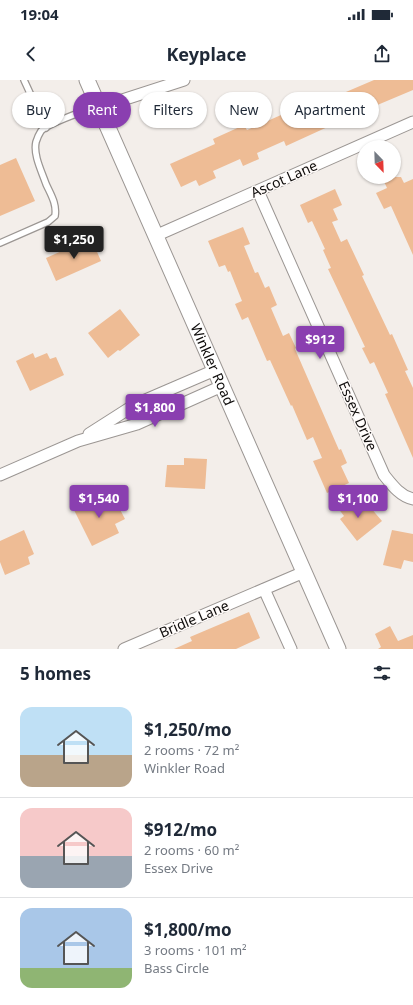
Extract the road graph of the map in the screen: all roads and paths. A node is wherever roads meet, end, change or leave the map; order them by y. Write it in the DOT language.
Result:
graph roads {
  1 [pos="24,80"];
  2 [pos="87,80"];
  3 [pos="184,80"];
  4 [pos="30,92"];
  5 [pos="93,92"];
  6 [pos="131,97"];
  7 [pos="413,122"];
  8 [pos="46,128"];
  9 [pos="108,128"];
  10 [pos="258,191"];
  11 [pos="155,236"];
  12 [pos="0,243"];
  13 [pos="215,370"];
  14 [pos="222,386"];
  15 [pos="78,441"];
  16 [pos="0,475"];
  17 [pos="413,499"];
  18 [pos="304,572"];
  19 [pos="264,589"];
  20 [pos="124,649"];
  21 [pos="291,649"];
  22 [pos="338,649"];
  1 -- 4 [label="lane"];
  2 -- 5 [label="street, Winkler Road"];
  3 -- 6 [label="street"];
  7 -- 10 [label="street, Ascot Lane"];
  8 -- 12 [label="lane"];
  9 -- 11 [label="street, Winkler Road"];
  10 -- 11 [label="street, Ascot Lane"];
  10 -- 17 [label="street, Essex Drive"];
  11 -- 13 [label="street, Winkler Road"];
  13 -- 14 [label="street, Winkler Road"];
  13 -- 15 [label="street"];
  14 -- 15 [label="street"];
  14 -- 18 [label="street, Winkler Road"];
  15 -- 16 [label="street"];
  18 -- 19 [label="street, Bridle Lane"];
  18 -- 22 [label="street, Winkler Road"];
  19 -- 20 [label="street, Bridle Lane"];
  19 -- 21 [label="street"];
}
